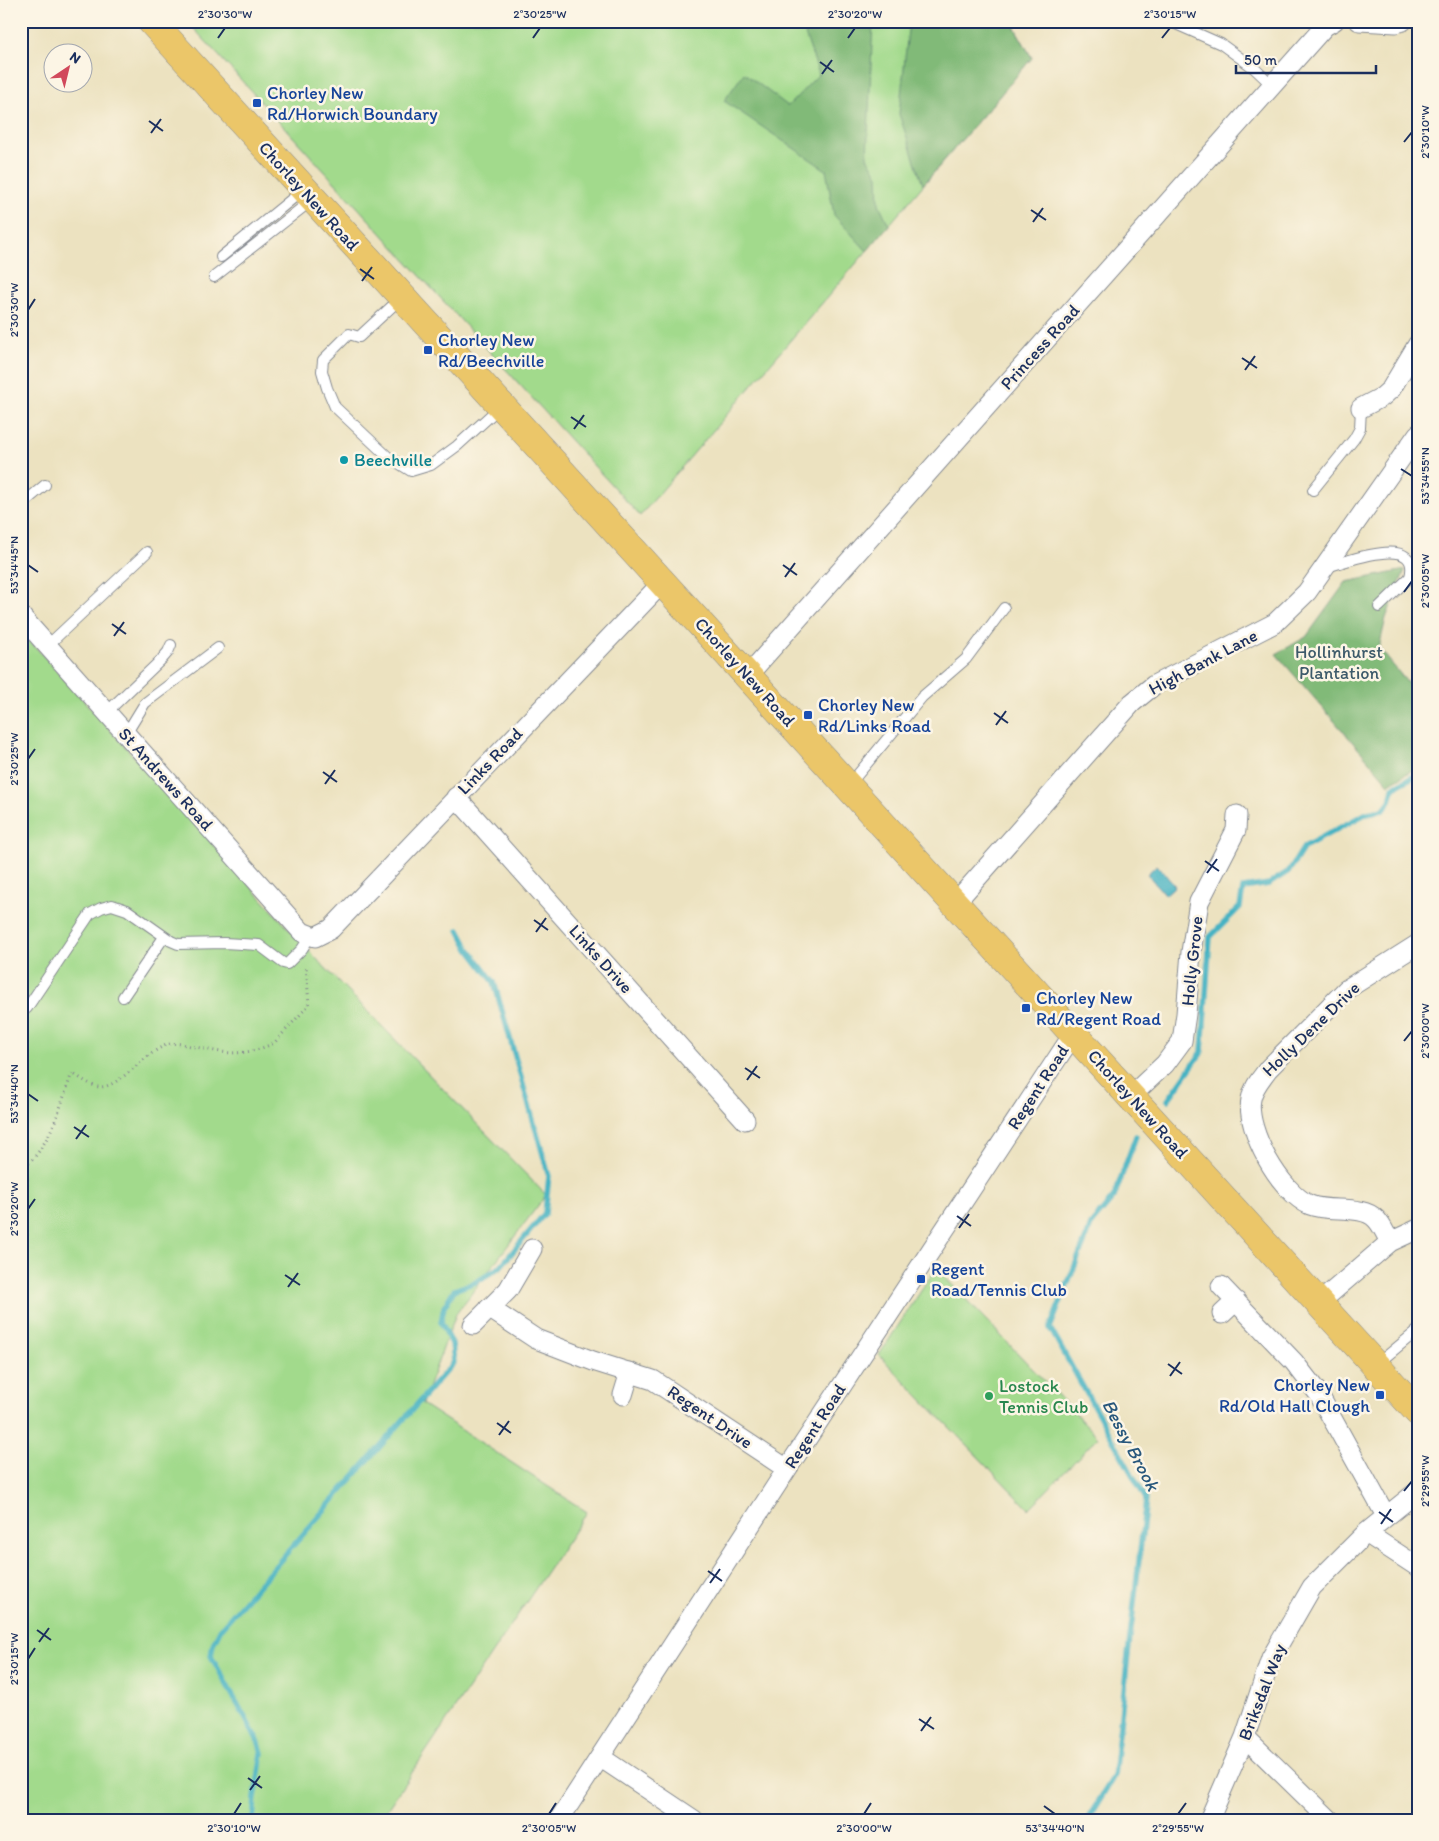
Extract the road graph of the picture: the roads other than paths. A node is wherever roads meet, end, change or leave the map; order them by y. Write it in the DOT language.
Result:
graph roads {
  1 [pos="151,21"];
  2 [pos="1169,21"];
  3 [pos="1334,21"];
  4 [pos="1359,21"];
  5 [pos="1403,21"];
  6 [pos="1272,85"];
  7 [pos="308,194"];
  8 [pos="221,257"];
  9 [pos="214,276"];
  10 [pos="402,297"];
  11 [pos="1418,344"];
  12 [pos="501,406"];
  13 [pos="1361,408"];
  14 [pos="1418,434"];
  15 [pos="45,485"];
  16 [pos="1313,490"];
  17 [pos="21,505"];
  18 [pos="148,552"];
  19 [pos="1323,568"];
  20 [pos="662,582"];
  21 [pos="1004,608"];
  22 [pos="1379,608"];
  23 [pos="21,616"];
  24 [pos="171,645"];
  25 [pos="47,646"];
  26 [pos="218,648"];
  27 [pos="748,675"];
  28 [pos="106,712"];
  29 [pos="126,734"];
  30 [pos="848,785"];
  31 [pos="456,797"];
  32 [pos="1237,810"];
  33 [pos="955,903"];
  34 [pos="313,936"];
  35 [pos="164,937"];
  36 [pos="1418,944"];
  37 [pos="122,997"];
  38 [pos="21,1012"];
  39 [pos="1074,1033"];
  40 [pos="1131,1096"];
  41 [pos="745,1120"];
  42 [pos="1418,1229"];
  43 [pos="1390,1242"];
  44 [pos="532,1249"];
  45 [pos="1221,1286"];
  46 [pos="1236,1301"];
  47 [pos="1319,1303"];
  48 [pos="489,1308"];
  49 [pos="1222,1314"];
  50 [pos="474,1325"];
  51 [pos="1418,1330"];
  52 [pos="1376,1366"];
  53 [pos="630,1372"];
  54 [pos="623,1396"];
  55 [pos="1418,1412"];
  56 [pos="787,1469"];
  57 [pos="1418,1491"];
  58 [pos="1386,1516"];
  59 [pos="1366,1533"];
  60 [pos="1418,1567"];
  61 [pos="1246,1737"];
  62 [pos="600,1757"];
  63 [pos="563,1819"];
  64 [pos="694,1820"];
  65 [pos="1209,1820"];
  66 [pos="1330,1820"];
  1 -- 7 [label="highway, Chorley New Road"];
  2 -- 6 [label="lane"];
  3 -- 6 [label="street, Princess Road"];
  4 -- 5 [label="street"];
  6 -- 27 [label="street, Princess Road"];
  7 -- 8 [label="lane"];
  7 -- 9 [label="lane"];
  7 -- 10 [label="highway, Chorley New Road"];
  10 -- 12 [label="highway, Chorley New Road"];
  10 -- 12 [label="lane"];
  11 -- 13 [label="street"];
  12 -- 20 [label="highway, Chorley New Road"];
  13 -- 16 [label="lane"];
  14 -- 19 [label="street, High Bank Lane"];
  15 -- 17 [label="lane"];
  18 -- 25 [label="lane"];
  19 -- 22 [label="lane"];
  19 -- 33 [label="street, High Bank Lane"];
  20 -- 27 [label="highway, Chorley New Road"];
  20 -- 31 [label="street, Links Road"];
  21 -- 30 [label="lane"];
  23 -- 25 [label="street, St Andrews Road"];
  24 -- 28 [label="lane"];
  25 -- 28 [label="street, St Andrews Road"];
  26 -- 29 [label="lane"];
  27 -- 30 [label="highway, Chorley New Road"];
  28 -- 29 [label="street, St Andrews Road"];
  29 -- 34 [label="street, St Andrews Road"];
  30 -- 33 [label="highway, Chorley New Road"];
  31 -- 34 [label="street, Links Road"];
  31 -- 41 [label="street, Links Drive"];
  32 -- 40 [label="street, Holly Grove"];
  33 -- 39 [label="highway, Chorley New Road"];
  34 -- 35 [label="lane"];
  35 -- 37 [label="lane"];
  35 -- 38 [label="lane"];
  36 -- 43 [label="street, Holly Dene Drive"];
  39 -- 40 [label="highway, Chorley New Road"];
  39 -- 56 [label="street, Regent Road"];
  40 -- 47 [label="highway, Chorley New Road"];
  42 -- 43 [label="street"];
  43 -- 47 [label="street"];
  44 -- 48 [label="street"];
  45 -- 46 [label="street"];
  46 -- 49 [label="street"];
  46 -- 58 [label="street"];
  47 -- 52 [label="highway, Chorley New Road"];
  48 -- 50 [label="street"];
  48 -- 53 [label="street, Regent Drive"];
  51 -- 52 [label="lane"];
  52 -- 55 [label="highway, Chorley New Road"];
  53 -- 54 [label="street"];
  53 -- 56 [label="street, Regent Drive"];
  56 -- 62 [label="street, Regent Road"];
  57 -- 58 [label="street, Briksdal Way"];
  58 -- 59 [label="street, Briksdal Way"];
  59 -- 60 [label="street"];
  59 -- 61 [label="street, Briksdal Way"];
  61 -- 65 [label="street, Briksdal Way"];
  61 -- 66 [label="street"];
  62 -- 63 [label="street, Regent Road"];
  62 -- 64 [label="street"];
}
